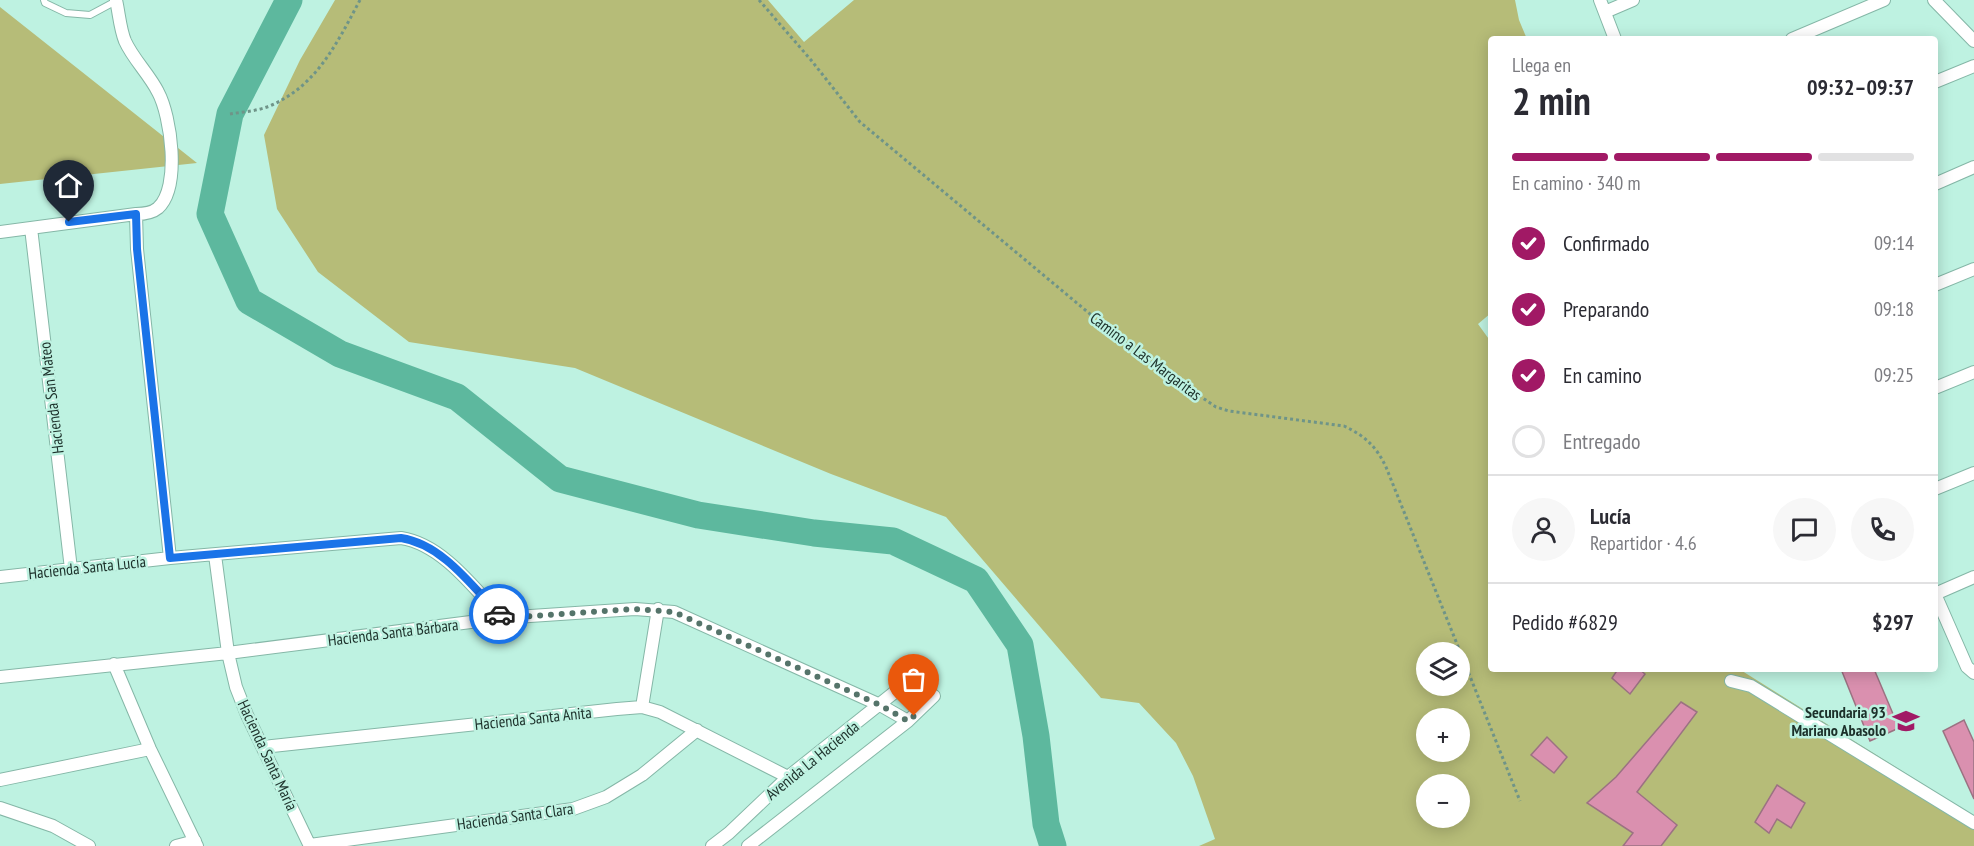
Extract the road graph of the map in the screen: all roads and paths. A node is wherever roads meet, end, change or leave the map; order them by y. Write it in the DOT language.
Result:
graph roads {
  1 [pos="44,0"];
  2 [pos="116,0"];
  3 [pos="360,0"];
  4 [pos="759,0"];
  5 [pos="1633,0"];
  6 [pos="1884,0"];
  7 [pos="1934,0"];
  8 [pos="1602,6"];
  9 [pos="1614,36"];
  10 [pos="1799,36"];
  11 [pos="1974,40"];
  12 [pos="1974,66"];
  13 [pos="1938,81"];
  14 [pos="230,114"];
  15 [pos="1974,167"];
  16 [pos="1938,183"];
  17 [pos="136,214"];
  18 [pos="31,228"];
  19 [pos="0,232"];
  20 [pos="1974,269"];
  21 [pos="1938,284"];
  22 [pos="1974,372"];
  23 [pos="1938,387"];
  24 [pos="1974,473"];
  25 [pos="1938,488"];
  26 [pos="215,555"];
  27 [pos="170,558"];
  28 [pos="71,568"];
  29 [pos="0,577"];
  30 [pos="1974,578"];
  31 [pos="1938,593"];
  32 [pos="1938,601"];
  33 [pos="658,609"];
  34 [pos="502,618"];
  35 [pos="228,653"];
  36 [pos="114,664"];
  37 [pos="1974,673"];
  38 [pos="915,676"];
  39 [pos="0,677"];
  40 [pos="1731,681"];
  41 [pos="934,696"];
  42 [pos="880,705"];
  43 [pos="642,707"];
  44 [pos="908,721"];
  45 [pos="697,730"];
  46 [pos="263,747"];
  47 [pos="150,749"];
  48 [pos="788,777"];
  49 [pos="0,780"];
  50 [pos="1520,801"];
  51 [pos="0,808"];
  52 [pos="1974,823"];
  53 [pos="196,843"];
  54 [pos="310,845"];
  55 [pos="89,846"];
  56 [pos="176,846"];
  57 [pos="712,846"];
  58 [pos="748,846"];
  1 -- 2 [label="lane"];
  2 -- 17 [label="street"];
  3 -- 14 [label="path"];
  4 -- 50 [label="path, Camino a Las Margaritas"];
  5 -- 8 [label="street"];
  6 -- 10 [label="street"];
  7 -- 11 [label="street"];
  8 -- 9 [label="street"];
  12 -- 13 [label="street"];
  15 -- 16 [label="street"];
  17 -- 18 [label="street"];
  17 -- 27 [label="street"];
  18 -- 19 [label="street"];
  18 -- 28 [label="street, Hacienda San Mateo"];
  20 -- 21 [label="street"];
  22 -- 23 [label="street"];
  24 -- 25 [label="street"];
  26 -- 27 [label="street, Hacienda Santa Lucía"];
  26 -- 34 [label="street, Hacienda Santa Lucía"];
  26 -- 35 [label="street, Hacienda Santa María"];
  27 -- 28 [label="street, Hacienda Santa Lucía"];
  28 -- 29 [label="street, Hacienda Santa Lucía"];
  30 -- 31 [label="street"];
  32 -- 37 [label="street"];
  33 -- 34 [label="street, Hacienda Santa Bárbara"];
  33 -- 42 [label="street, Hacienda Santa Bárbara"];
  33 -- 43 [label="street"];
  34 -- 35 [label="street, Hacienda Santa Bárbara"];
  35 -- 36 [label="street, Hacienda Santa Bárbara"];
  35 -- 46 [label="street, Hacienda Santa María"];
  36 -- 39 [label="street, Hacienda Santa Bárbara"];
  36 -- 47 [label="street"];
  38 -- 42 [label="street, Avenida La Hacienda"];
  40 -- 52 [label="street"];
  41 -- 44 [label="street, Avenida La Hacienda"];
  42 -- 44 [label="street, Hacienda Santa Bárbara"];
  42 -- 48 [label="street, Avenida La Hacienda"];
  43 -- 45 [label="street, Hacienda Santa Anita"];
  43 -- 46 [label="street, Hacienda Santa Anita"];
  44 -- 58 [label="street, Avenida La Hacienda"];
  45 -- 48 [label="street, Hacienda Santa Anita"];
  45 -- 54 [label="street, Hacienda Santa Clara"];
  46 -- 54 [label="street, Hacienda Santa María"];
  47 -- 49 [label="street"];
  47 -- 53 [label="street"];
  48 -- 57 [label="street, Avenida La Hacienda"];
  51 -- 55 [label="street"];
  53 -- 56 [label="street"];
}
